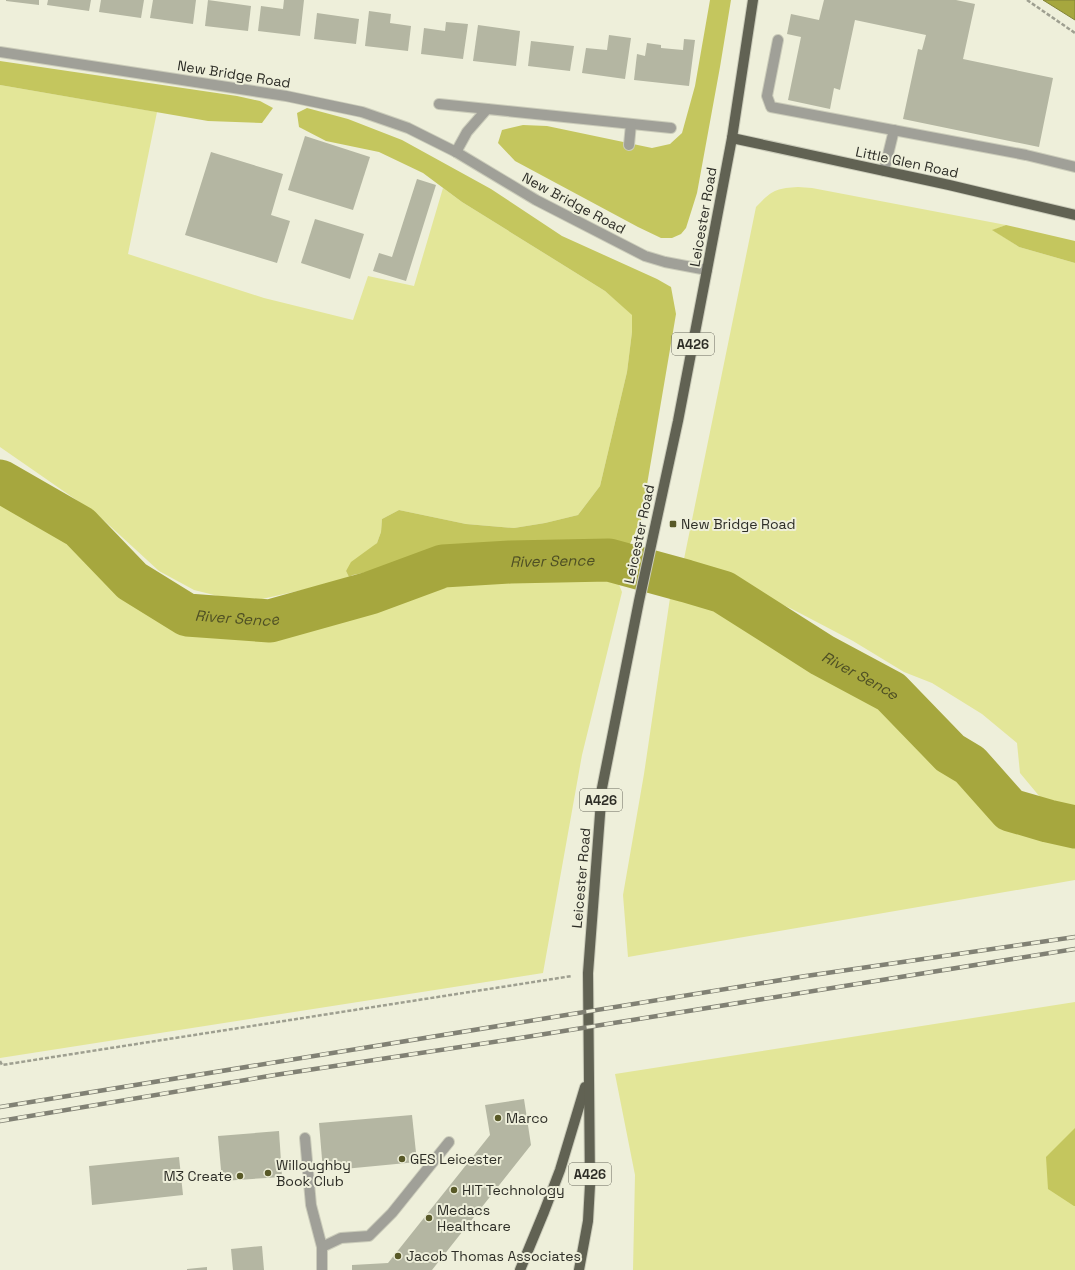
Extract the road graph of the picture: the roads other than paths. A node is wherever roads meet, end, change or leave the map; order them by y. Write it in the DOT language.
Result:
graph roads {
  1 [pos="753,0"];
  2 [pos="778,40"];
  3 [pos="0,52"];
  4 [pos="439,104"];
  5 [pos="487,109"];
  6 [pos="631,124"];
  7 [pos="671,128"];
  8 [pos="894,130"];
  9 [pos="732,138"];
  10 [pos="629,146"];
  11 [pos="456,152"];
  12 [pos="1075,167"];
  13 [pos="884,171"];
  14 [pos="1075,215"];
  15 [pos="707,270"];
  16 [pos="588,1077"];
  17 [pos="305,1138"];
  18 [pos="449,1142"];
  19 [pos="322,1247"];
  20 [pos="322,1270"];
  21 [pos="520,1270"];
  22 [pos="579,1270"];
  1 -- 9 [label="main road, Leicester Road / A426"];
  2 -- 8 [label="street"];
  3 -- 11 [label="street, New Bridge Road"];
  4 -- 5 [label="street"];
  5 -- 6 [label="street"];
  5 -- 11 [label="street"];
  6 -- 7 [label="street"];
  6 -- 10 [label="street"];
  8 -- 12 [label="street"];
  8 -- 13 [label="street"];
  9 -- 13 [label="main road, Little Glen Road"];
  9 -- 15 [label="main road, Leicester Road / A426"];
  11 -- 15 [label="street, New Bridge Road"];
  13 -- 14 [label="main road, Little Glen Road"];
  15 -- 16 [label="main road, Leicester Road / A426"];
  16 -- 21 [label="main road, Leicester Road / A426"];
  16 -- 22 [label="main road, Leicester Road / A426"];
  17 -- 19 [label="street"];
  18 -- 19 [label="street"];
  19 -- 20 [label="street"];
}
